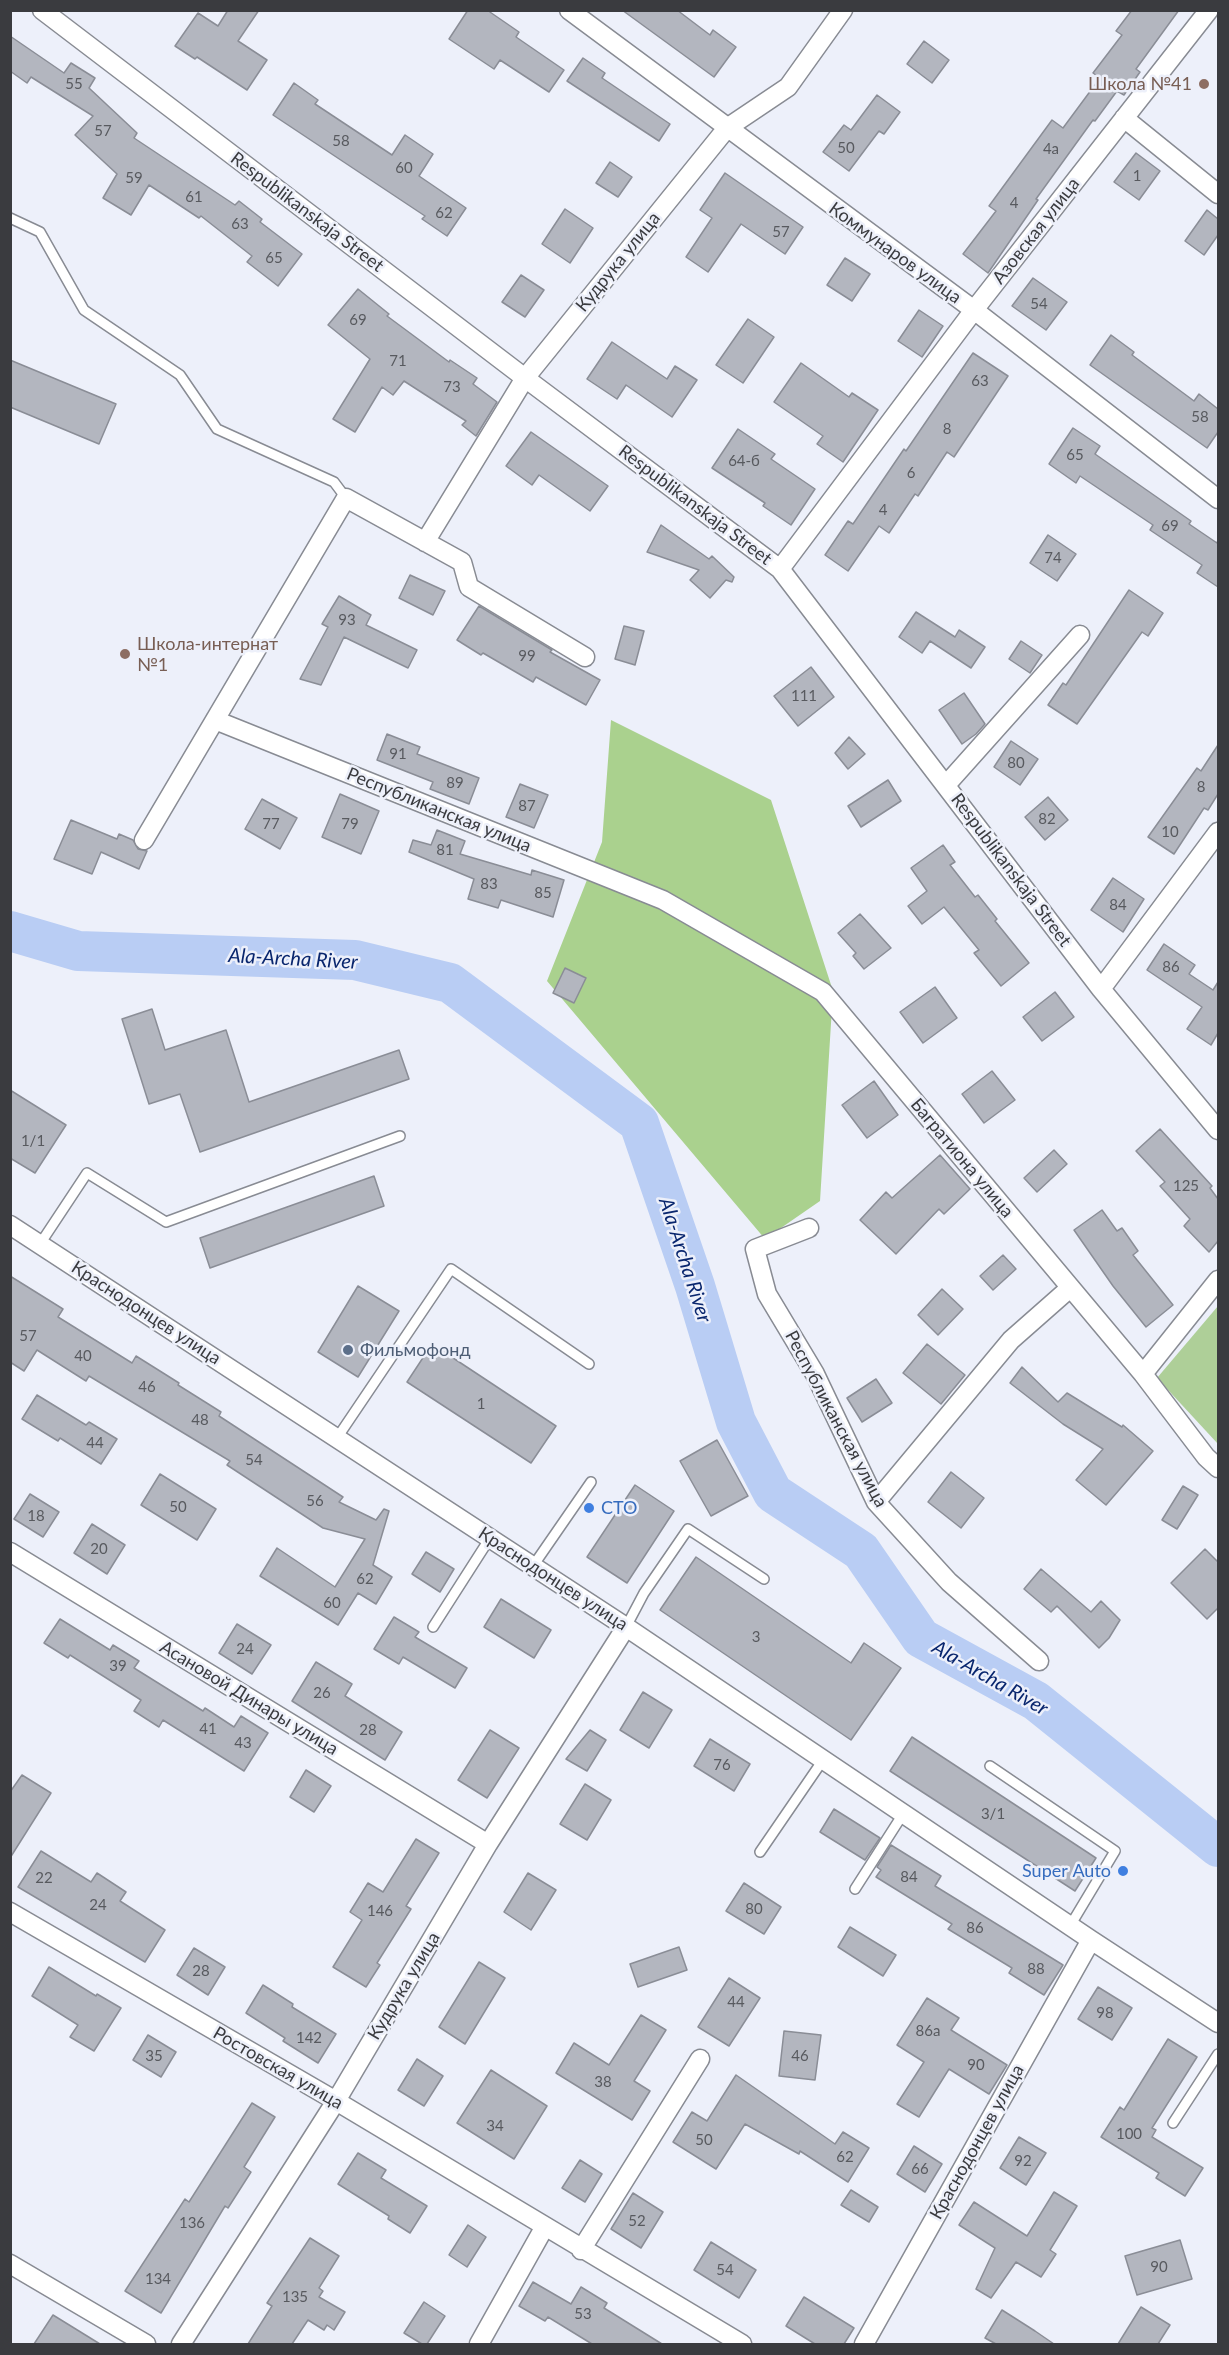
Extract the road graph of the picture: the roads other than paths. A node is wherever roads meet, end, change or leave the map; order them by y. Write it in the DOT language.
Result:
graph roads {
  1 [pos="42,10"];
  2 [pos="569,10"];
  3 [pos="843,10"];
  4 [pos="1209,10"];
  5 [pos="1124,118"];
  6 [pos="727,128"];
  7 [pos="1218,194"];
  8 [pos="10,218"];
  9 [pos="974,310"];
  10 [pos="525,378"];
  11 [pos="346,498"];
  12 [pos="1218,498"];
  13 [pos="425,542"];
  14 [pos="780,569"];
  15 [pos="1080,635"];
  16 [pos="585,657"];
  17 [pos="215,720"];
  18 [pos="946,785"];
  19 [pos="1218,832"];
  20 [pos="144,840"];
  21 [pos="663,900"];
  22 [pos="1101,989"];
  23 [pos="1218,1130"];
  24 [pos="400,1136"];
  25 [pos="10,1225"];
  26 [pos="809,1228"];
  27 [pos="40,1244"];
  28 [pos="1218,1280"];
  29 [pos="1070,1288"];
  30 [pos="589,1364"];
  31 [pos="1143,1374"];
  32 [pos="337,1438"];
  33 [pos="1218,1468"];
  34 [pos="591,1482"];
  35 [pos="876,1502"];
  36 [pos="490,1538"];
  37 [pos="10,1552"];
  38 [pos="533,1566"];
  39 [pos="764,1579"];
  40 [pos="433,1627"];
  41 [pos="626,1627"];
  42 [pos="1039,1661"];
  43 [pos="823,1760"];
  44 [pos="990,1766"];
  45 [pos="903,1814"];
  46 [pos="488,1844"];
  47 [pos="760,1852"];
  48 [pos="855,1889"];
  49 [pos="10,1912"];
  50 [pos="1070,1926"];
  51 [pos="1091,1940"];
  52 [pos="1218,2023"];
  53 [pos="1218,2054"];
  54 [pos="700,2059"];
  55 [pos="336,2102"];
  56 [pos="1173,2123"];
  57 [pos="544,2228"];
  58 [pos="581,2250"];
  59 [pos="10,2264"];
  60 [pos="146,2344"];
  61 [pos="181,2344"];
  62 [pos="479,2344"];
  63 [pos="742,2344"];
  64 [pos="864,2344"];
  1 -- 10 [label="street, Respublikanskaja Street"];
  2 -- 6 [label="street, Коммунаров улица"];
  3 -- 6 [label="street, Кудрука улица"];
  4 -- 5 [label="street, Азовская улица"];
  5 -- 7 [label="street"];
  5 -- 9 [label="street, Азовская улица"];
  6 -- 9 [label="street, Коммунаров улица"];
  6 -- 10 [label="street, Кудрука улица"];
  8 -- 11 [label="lane"];
  9 -- 12 [label="street, Коммунаров улица"];
  9 -- 14 [label="street, Азовская улица"];
  10 -- 13 [label="street, Кудрука улица"];
  10 -- 14 [label="street, Respublikanskaja Street"];
  11 -- 13 [label="street"];
  11 -- 17 [label="street"];
  13 -- 16 [label="street"];
  14 -- 18 [label="street, Respublikanskaja Street"];
  15 -- 18 [label="street"];
  17 -- 20 [label="street"];
  17 -- 21 [label="street, Республиканская улица"];
  18 -- 22 [label="street, Respublikanskaja Street"];
  19 -- 22 [label="street"];
  21 -- 29 [label="street, Багратиона улица"];
  22 -- 23 [label="street, Respublikanskaja Street"];
  24 -- 27 [label="lane"];
  25 -- 27 [label="street, Краснодонцев улица"];
  26 -- 35 [label="street, Республиканская улица"];
  27 -- 32 [label="street, Краснодонцев улица"];
  28 -- 31 [label="street"];
  29 -- 31 [label="street, Багратиона улица"];
  29 -- 35 [label="street"];
  30 -- 32 [label="lane"];
  31 -- 33 [label="street, Багратиона улица"];
  32 -- 36 [label="street, Краснодонцев улица"];
  34 -- 38 [label="lane"];
  35 -- 42 [label="street, Республиканская улица"];
  36 -- 38 [label="street, Краснодонцев улица"];
  36 -- 40 [label="lane"];
  37 -- 46 [label="street, Асановой Динары улица"];
  38 -- 41 [label="street, Краснодонцев улица"];
  39 -- 41 [label="lane"];
  41 -- 43 [label="street, Краснодонцев улица"];
  41 -- 46 [label="street, Кудрука улица"];
  43 -- 45 [label="street, Краснодонцев улица"];
  43 -- 47 [label="lane"];
  44 -- 50 [label="lane"];
  45 -- 48 [label="lane"];
  45 -- 50 [label="street, Краснодонцев улица"];
  46 -- 55 [label="street, Кудрука улица"];
  49 -- 55 [label="street, Ростовская улица"];
  50 -- 51 [label="street, Краснодонцев улица"];
  51 -- 52 [label="street, Краснодонцев улица"];
  51 -- 64 [label="street, Краснодонцев улица"];
  53 -- 56 [label="lane"];
  54 -- 58 [label="street"];
  55 -- 57 [label="street, Ростовская улица"];
  55 -- 61 [label="street, Кудрука улица"];
  57 -- 58 [label="street, Ростовская улица"];
  57 -- 62 [label="street"];
  58 -- 63 [label="street, Ростовская улица"];
  59 -- 60 [label="street"];
}
